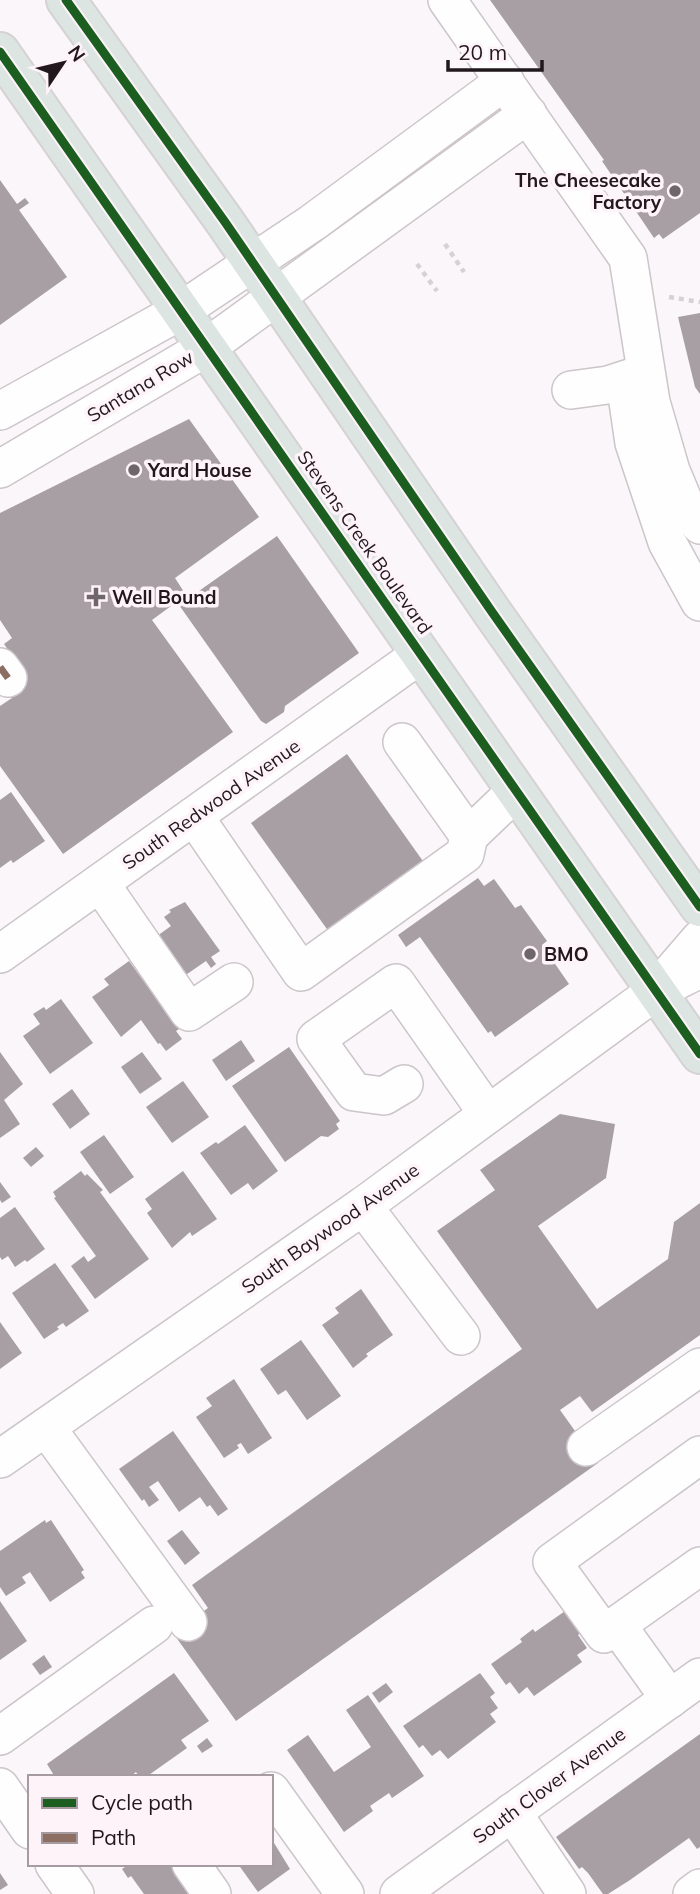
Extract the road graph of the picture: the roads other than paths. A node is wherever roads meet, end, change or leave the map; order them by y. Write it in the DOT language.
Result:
graph roads {
  1 [pos="66,0"];
  2 [pos="447,0"];
  3 [pos="0,52"];
  4 [pos="505,81"];
  5 [pos="528,114"];
  6 [pos="253,263"];
  7 [pos="277,297"];
  8 [pos="182,310"];
  9 [pos="207,346"];
  10 [pos="645,373"];
  11 [pos="571,390"];
  12 [pos="0,411"];
  13 [pos="0,469"];
  14 [pos="700,525"];
  15 [pos="700,602"];
  16 [pos="421,654"];
  17 [pos="402,742"];
  18 [pos="516,792"];
  19 [pos="194,816"];
  20 [pos="469,836"];
  21 [pos="100,883"];
  22 [pos="700,907"];
  23 [pos="700,939"];
  24 [pos="0,954"];
  25 [pos="700,969"];
  26 [pos="234,982"];
  27 [pos="656,991"];
  28 [pos="700,1054"];
  29 [pos="404,1084"];
  30 [pos="488,1114"];
  31 [pos="363,1206"];
  32 [pos="461,1336"];
  33 [pos="700,1367"];
  34 [pos="46,1427"];
  35 [pos="586,1447"];
  36 [pos="700,1455"];
  37 [pos="0,1460"];
  38 [pos="700,1566"];
  39 [pos="617,1625"];
  40 [pos="700,1677"];
  41 [pos="670,1699"];
  42 [pos="0,1736"];
  43 [pos="0,1787"];
  44 [pos="273,1794"];
  45 [pos="512,1812"];
  46 [pos="28,1827"];
  47 [pos="192,1866"];
  48 [pos="700,1888"];
  49 [pos="212,1894"];
  50 [pos="345,1894"];
  51 [pos="399,1894"];
  52 [pos="568,1894"];
  53 [pos="692,1894"];
  1 -- 6 [label="main road"];
  2 -- 4 [label="street"];
  3 -- 8 [label="main road, Stevens Creek Boulevard"];
  4 -- 5 [label="street"];
  4 -- 6 [label="street"];
  5 -- 7 [label="street, Santana Row"];
  5 -- 10 [label="street"];
  6 -- 7 [label="main road"];
  6 -- 8 [label="street"];
  7 -- 9 [label="street, Santana Row"];
  7 -- 22 [label="main road"];
  8 -- 9 [label="main road, Stevens Creek Boulevard"];
  8 -- 12 [label="street"];
  9 -- 13 [label="street, Santana Row"];
  9 -- 16 [label="main road, Stevens Creek Boulevard"];
  10 -- 11 [label="street"];
  10 -- 14 [label="street"];
  10 -- 15 [label="street"];
  16 -- 18 [label="main road, Stevens Creek Boulevard"];
  16 -- 19 [label="street, South Redwood Avenue"];
  17 -- 20 [label="street"];
  18 -- 20 [label="street"];
  18 -- 27 [label="main road, Stevens Creek Boulevard"];
  19 -- 20 [label="street"];
  19 -- 21 [label="street, South Redwood Avenue"];
  21 -- 24 [label="street, South Redwood Avenue"];
  21 -- 26 [label="street"];
  23 -- 27 [label="street, South Baywood Avenue"];
  25 -- 27 [label="street, South Baywood Avenue"];
  27 -- 28 [label="main road, Stevens Creek Boulevard"];
  27 -- 30 [label="street, South Baywood Avenue"];
  29 -- 30 [label="street"];
  30 -- 31 [label="street, South Baywood Avenue"];
  31 -- 32 [label="street"];
  31 -- 34 [label="street, South Baywood Avenue"];
  33 -- 35 [label="street"];
  34 -- 37 [label="street, South Baywood Avenue"];
  34 -- 42 [label="street"];
  36 -- 39 [label="street"];
  38 -- 39 [label="street"];
  39 -- 41 [label="street"];
  40 -- 41 [label="street, South Clover Avenue"];
  41 -- 45 [label="street, South Clover Avenue"];
  43 -- 46 [label="street"];
  44 -- 50 [label="street"];
  45 -- 51 [label="street, South Clover Avenue"];
  45 -- 52 [label="street"];
  47 -- 49 [label="street"];
  48 -- 53 [label="street"];
}
